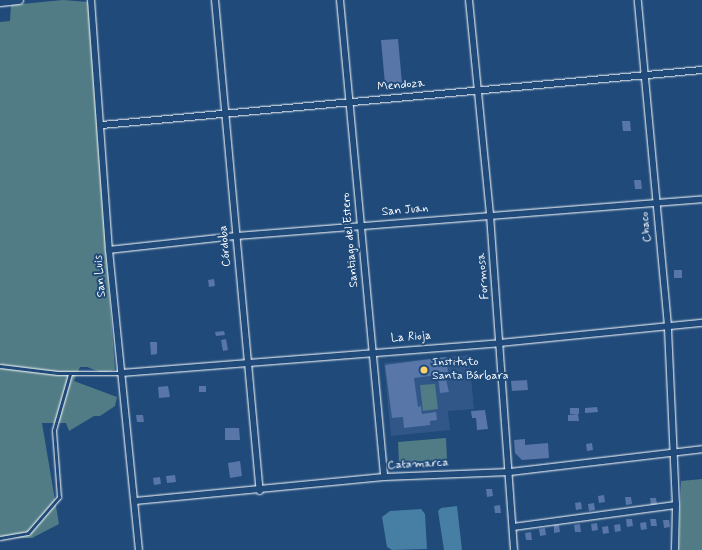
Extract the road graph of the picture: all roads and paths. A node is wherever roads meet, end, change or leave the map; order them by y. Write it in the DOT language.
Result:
graph roads {
  1 [pos="19,0"];
  2 [pos="91,0"];
  3 [pos="215,0"];
  4 [pos="340,0"];
  5 [pos="469,0"];
  6 [pos="638,0"];
  7 [pos="0,2"];
  8 [pos="702,70"];
  9 [pos="645,74"];
  10 [pos="477,90"];
  11 [pos="351,101"];
  12 [pos="225,113"];
  13 [pos="102,125"];
  14 [pos="702,199"];
  15 [pos="655,202"];
  16 [pos="490,215"];
  17 [pos="361,226"];
  18 [pos="236,236"];
  19 [pos="109,250"];
  20 [pos="702,323"];
  21 [pos="668,326"];
  22 [pos="500,343"];
  23 [pos="372,352"];
  24 [pos="248,362"];
  25 [pos="0,366"];
  26 [pos="121,373"];
  27 [pos="70,374"];
  28 [pos="702,449"];
  29 [pos="673,451"];
  30 [pos="510,472"];
  31 [pos="384,477"];
  32 [pos="260,490"];
  33 [pos="135,501"];
  34 [pos="676,505"];
  35 [pos="513,527"];
  36 [pos="0,538"];
  37 [pos="675,549"];
  38 [pos="139,550"];
  39 [pos="514,550"];
  1 -- 7 [label="street"];
  2 -- 13 [label="street, San Luis"];
  3 -- 12 [label="street, Córdoba"];
  4 -- 11 [label="street, Santiago del Estero"];
  5 -- 10 [label="street, Formosa"];
  6 -- 9 [label="street, Chaco"];
  8 -- 9 [label="street, Mendoza"];
  9 -- 10 [label="street, Mendoza"];
  9 -- 15 [label="street, Chaco"];
  10 -- 11 [label="street, Mendoza"];
  10 -- 16 [label="street, Formosa"];
  11 -- 12 [label="street, Mendoza"];
  11 -- 17 [label="street, Santiago del Estero"];
  12 -- 13 [label="street, Mendoza"];
  12 -- 18 [label="street, Córdoba"];
  13 -- 19 [label="street, San Luis"];
  14 -- 15 [label="street, San Juan"];
  15 -- 16 [label="street, San Juan"];
  15 -- 21 [label="street, Chaco"];
  16 -- 17 [label="street, San Juan"];
  16 -- 22 [label="street, Formosa"];
  17 -- 18 [label="street, San Juan"];
  17 -- 23 [label="street, Santiago del Estero"];
  18 -- 19 [label="street, San Juan"];
  18 -- 24 [label="street, Córdoba"];
  19 -- 26 [label="street, San Luis"];
  20 -- 21 [label="street, La Rioja"];
  21 -- 22 [label="street, La Rioja"];
  21 -- 29 [label="street, Chaco"];
  22 -- 23 [label="street, La Rioja"];
  22 -- 30 [label="street, Formosa"];
  23 -- 24 [label="street, La Rioja"];
  23 -- 31 [label="street, Santiago del Estero"];
  24 -- 26 [label="street, La Rioja"];
  24 -- 32 [label="street, Córdoba"];
  25 -- 27 [label="lane"];
  26 -- 27 [label="lane"];
  26 -- 33 [label="street, San Luis"];
  27 -- 36 [label="lane"];
  28 -- 29 [label="street, Catamarca"];
  29 -- 30 [label="street, Catamarca"];
  29 -- 34 [label="street, Chaco"];
  30 -- 31 [label="street, Catamarca"];
  30 -- 35 [label="street, Formosa"];
  31 -- 32 [label="street, Catamarca"];
  32 -- 33 [label="street, Catamarca"];
  33 -- 38 [label="street, San Luis"];
  34 -- 35 [label="street"];
  34 -- 37 [label="street, Chaco"];
  35 -- 39 [label="street, Formosa"];
}
